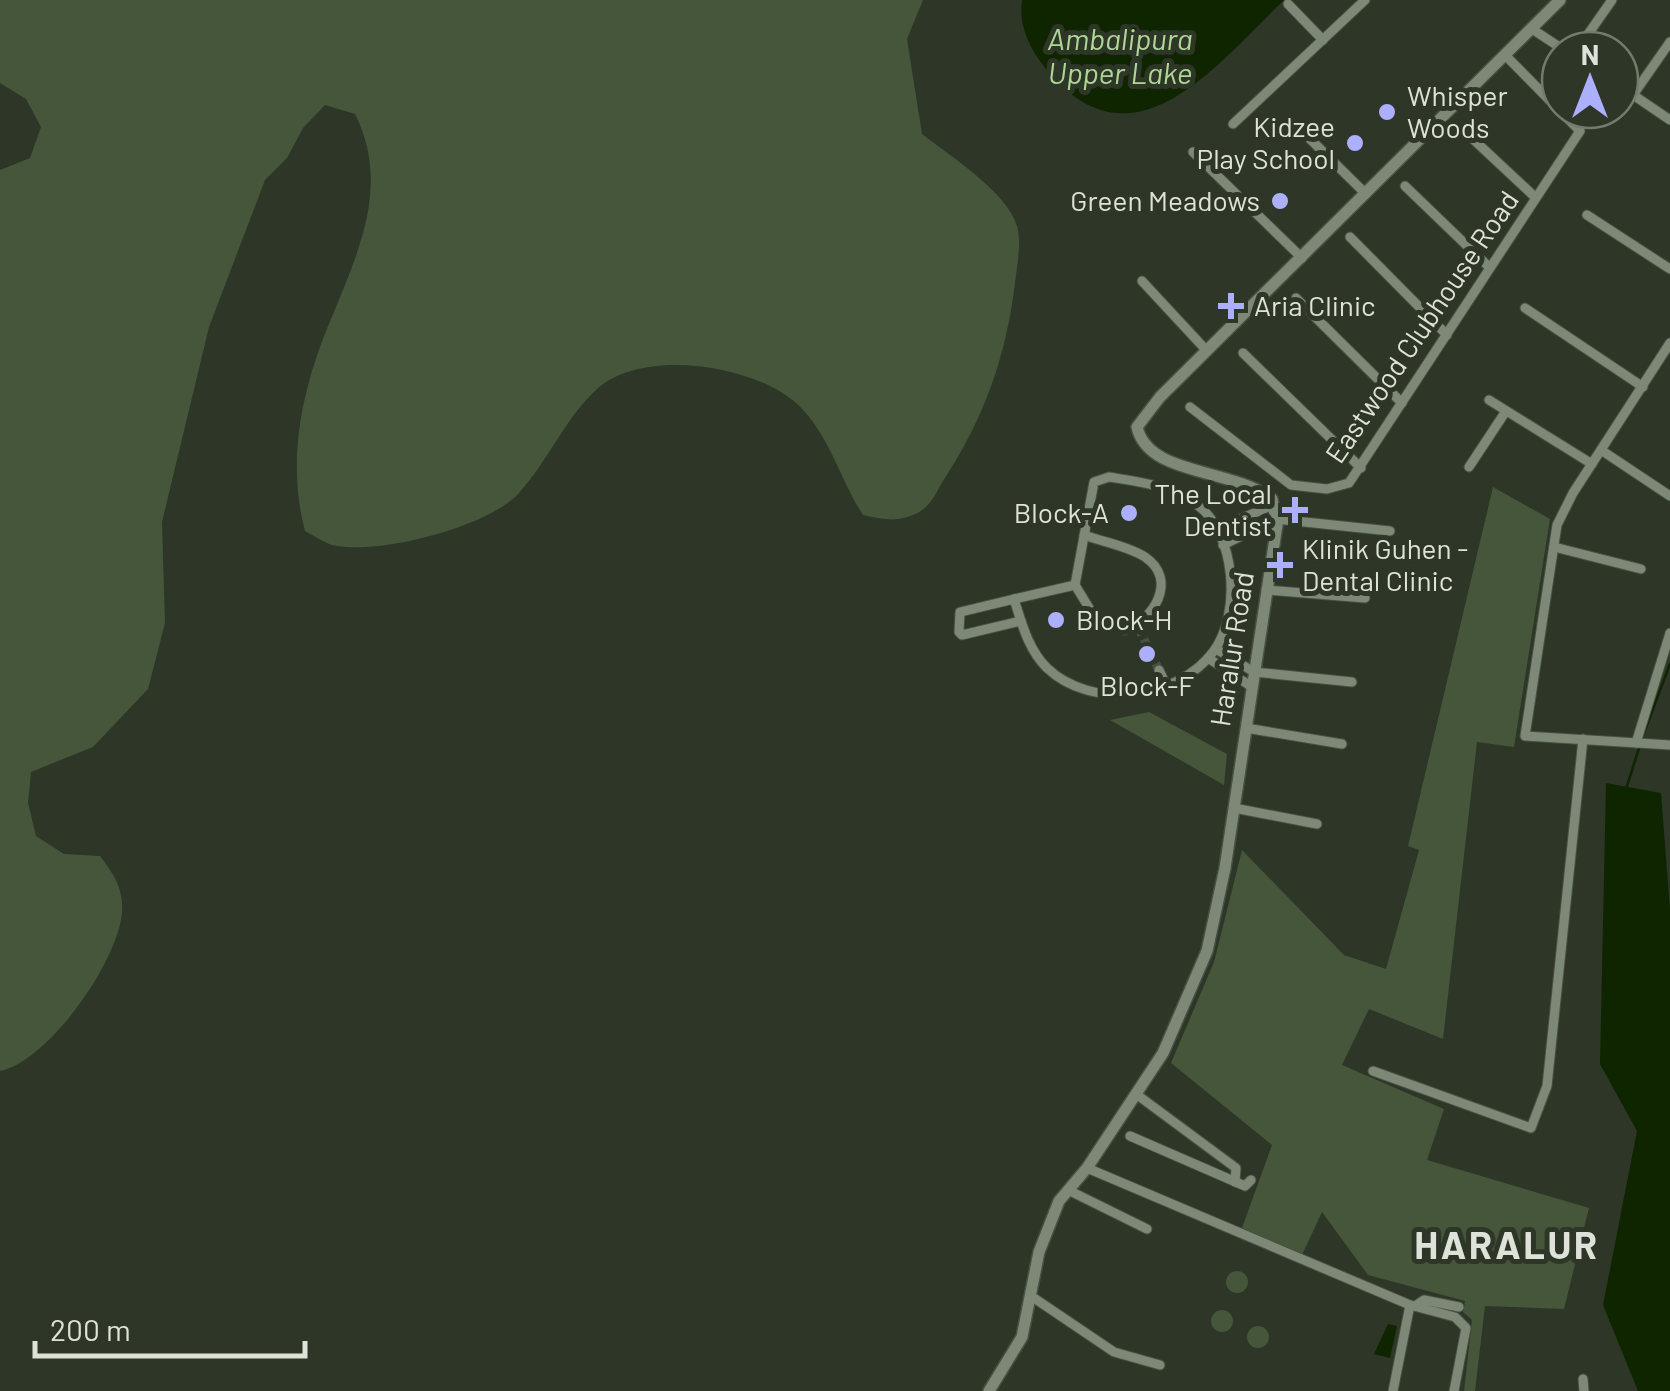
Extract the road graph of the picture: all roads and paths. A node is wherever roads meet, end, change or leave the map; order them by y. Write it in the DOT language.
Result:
graph roads {
  1 [pos="1366,0"];
  2 [pos="1560,0"];
  3 [pos="1612,0"];
  4 [pos="1288,4"];
  5 [pos="1532,29"];
  6 [pos="1591,30"];
  7 [pos="1540,34"];
  8 [pos="1323,40"];
  9 [pos="1670,42"];
  10 [pos="1506,56"];
  11 [pos="1640,85"];
  12 [pos="1640,100"];
  13 [pos="1670,120"];
  14 [pos="1233,124"];
  15 [pos="1460,127"];
  16 [pos="1304,134"];
  17 [pos="1193,152"];
  18 [pos="1405,186"];
  19 [pos="1366,194"];
  20 [pos="1535,197"];
  21 [pos="1586,215"];
  22 [pos="1350,237"];
  23 [pos="1302,258"];
  24 [pos="1488,266"];
  25 [pos="1670,269"];
  26 [pos="1142,281"];
  27 [pos="1296,298"];
  28 [pos="1525,308"];
  29 [pos="1446,335"];
  30 [pos="1669,348"];
  31 [pos="1207,351"];
  32 [pos="1243,353"];
  33 [pos="1643,387"];
  34 [pos="1489,400"];
  35 [pos="1402,403"];
  36 [pos="1190,407"];
  37 [pos="1506,411"];
  38 [pos="1601,450"];
  39 [pos="1592,464"];
  40 [pos="1469,466"];
  41 [pos="1361,468"];
  42 [pos="1670,496"];
  43 [pos="1273,505"];
  44 [pos="1276,518"];
  45 [pos="1216,530"];
  46 [pos="1390,531"];
  47 [pos="1084,535"];
  48 [pos="1223,545"];
  49 [pos="1554,547"];
  50 [pos="1641,569"];
  51 [pos="1075,585"];
  52 [pos="1266,590"];
  53 [pos="1365,598"];
  54 [pos="1014,600"];
  55 [pos="1021,621"];
  56 [pos="1670,633"];
  57 [pos="1668,646"];
  58 [pos="1216,648"];
  59 [pos="1208,658"];
  60 [pos="1159,670"];
  61 [pos="1254,672"];
  62 [pos="1352,682"];
  63 [pos="1166,685"];
  64 [pos="1252,687"];
  65 [pos="1246,728"];
  66 [pos="1583,739"];
  67 [pos="1639,743"];
  68 [pos="1342,744"];
  69 [pos="1670,745"];
  70 [pos="1234,808"];
  71 [pos="1316,824"];
  72 [pos="1373,1071"];
  73 [pos="1136,1094"];
  74 [pos="1130,1136"];
  75 [pos="1087,1168"];
  76 [pos="1251,1180"];
  77 [pos="1235,1182"];
  78 [pos="1068,1190"];
  79 [pos="1147,1228"];
  80 [pos="1031,1296"];
  81 [pos="1412,1306"];
  82 [pos="1459,1307"];
  83 [pos="1160,1364"];
  84 [pos="1583,1379"];
  85 [pos="989,1391"];
  86 [pos="1392,1391"];
  87 [pos="1454,1391"];
  88 [pos="1584,1391"];
  1 -- 8 [label="street"];
  2 -- 5 [label="street"];
  3 -- 6 [label="street"];
  4 -- 8 [label="street"];
  5 -- 7 [label="street"];
  5 -- 10 [label="street"];
  8 -- 14 [label="street"];
  9 -- 11 [label="street"];
  10 -- 19 [label="street"];
  10 -- 20 [label="street, Eastwood Clubhouse Road"];
  12 -- 13 [label="street"];
  15 -- 20 [label="street"];
  16 -- 19 [label="street"];
  17 -- 23 [label="street"];
  18 -- 24 [label="street"];
  19 -- 23 [label="street"];
  20 -- 24 [label="street, Eastwood Clubhouse Road"];
  21 -- 25 [label="street"];
  22 -- 29 [label="street"];
  23 -- 31 [label="street"];
  24 -- 29 [label="street, Eastwood Clubhouse Road"];
  26 -- 31 [label="street"];
  27 -- 35 [label="street"];
  28 -- 33 [label="street"];
  29 -- 35 [label="street, Eastwood Clubhouse Road"];
  30 -- 33 [label="street"];
  31 -- 43 [label="street"];
  32 -- 41 [label="street"];
  33 -- 38 [label="street"];
  34 -- 37 [label="street"];
  35 -- 41 [label="street, Eastwood Clubhouse Road"];
  36 -- 41 [label="street, Eastwood Clubhouse Road"];
  37 -- 39 [label="street"];
  37 -- 40 [label="street"];
  38 -- 39 [label="street"];
  38 -- 42 [label="street"];
  39 -- 49 [label="street"];
  43 -- 44 [label="street, Haralur Road"];
  43 -- 45 [label="street"];
  44 -- 46 [label="street"];
  44 -- 48 [label="street"];
  44 -- 52 [label="street, Haralur Road"];
  45 -- 47 [label="street"];
  45 -- 48 [label="street"];
  47 -- 51 [label="street"];
  47 -- 51 [label="street"];
  48 -- 58 [label="street"];
  49 -- 50 [label="street"];
  49 -- 66 [label="street"];
  51 -- 54 [label="street"];
  52 -- 53 [label="street"];
  52 -- 61 [label="street, Haralur Road"];
  54 -- 55 [label="street"];
  54 -- 55 [label="street"];
  55 -- 63 [label="street"];
  56 -- 57 [label="street"];
  57 -- 67 [label="street"];
  58 -- 59 [label="street"];
  58 -- 61 [label="street"];
  59 -- 63 [label="street"];
  59 -- 64 [label="street"];
  60 -- 63 [label="street"];
  61 -- 62 [label="street"];
  61 -- 64 [label="street, Haralur Road"];
  64 -- 65 [label="street, Haralur Road"];
  65 -- 68 [label="street"];
  65 -- 70 [label="street, Haralur Road"];
  66 -- 67 [label="street"];
  66 -- 72 [label="street"];
  67 -- 69 [label="street"];
  70 -- 71 [label="street"];
  70 -- 73 [label="street, Haralur Road"];
  73 -- 75 [label="street, Haralur Road"];
  73 -- 77 [label="street"];
  74 -- 77 [label="street"];
  75 -- 78 [label="street, Haralur Road"];
  75 -- 81 [label="street"];
  76 -- 77 [label="street"];
  78 -- 79 [label="street"];
  78 -- 80 [label="street, Haralur Road"];
  80 -- 83 [label="street"];
  80 -- 85 [label="street, Haralur Road"];
  81 -- 82 [label="street"];
  81 -- 86 [label="street"];
  81 -- 87 [label="street"];
  84 -- 88 [label="street"];
}
